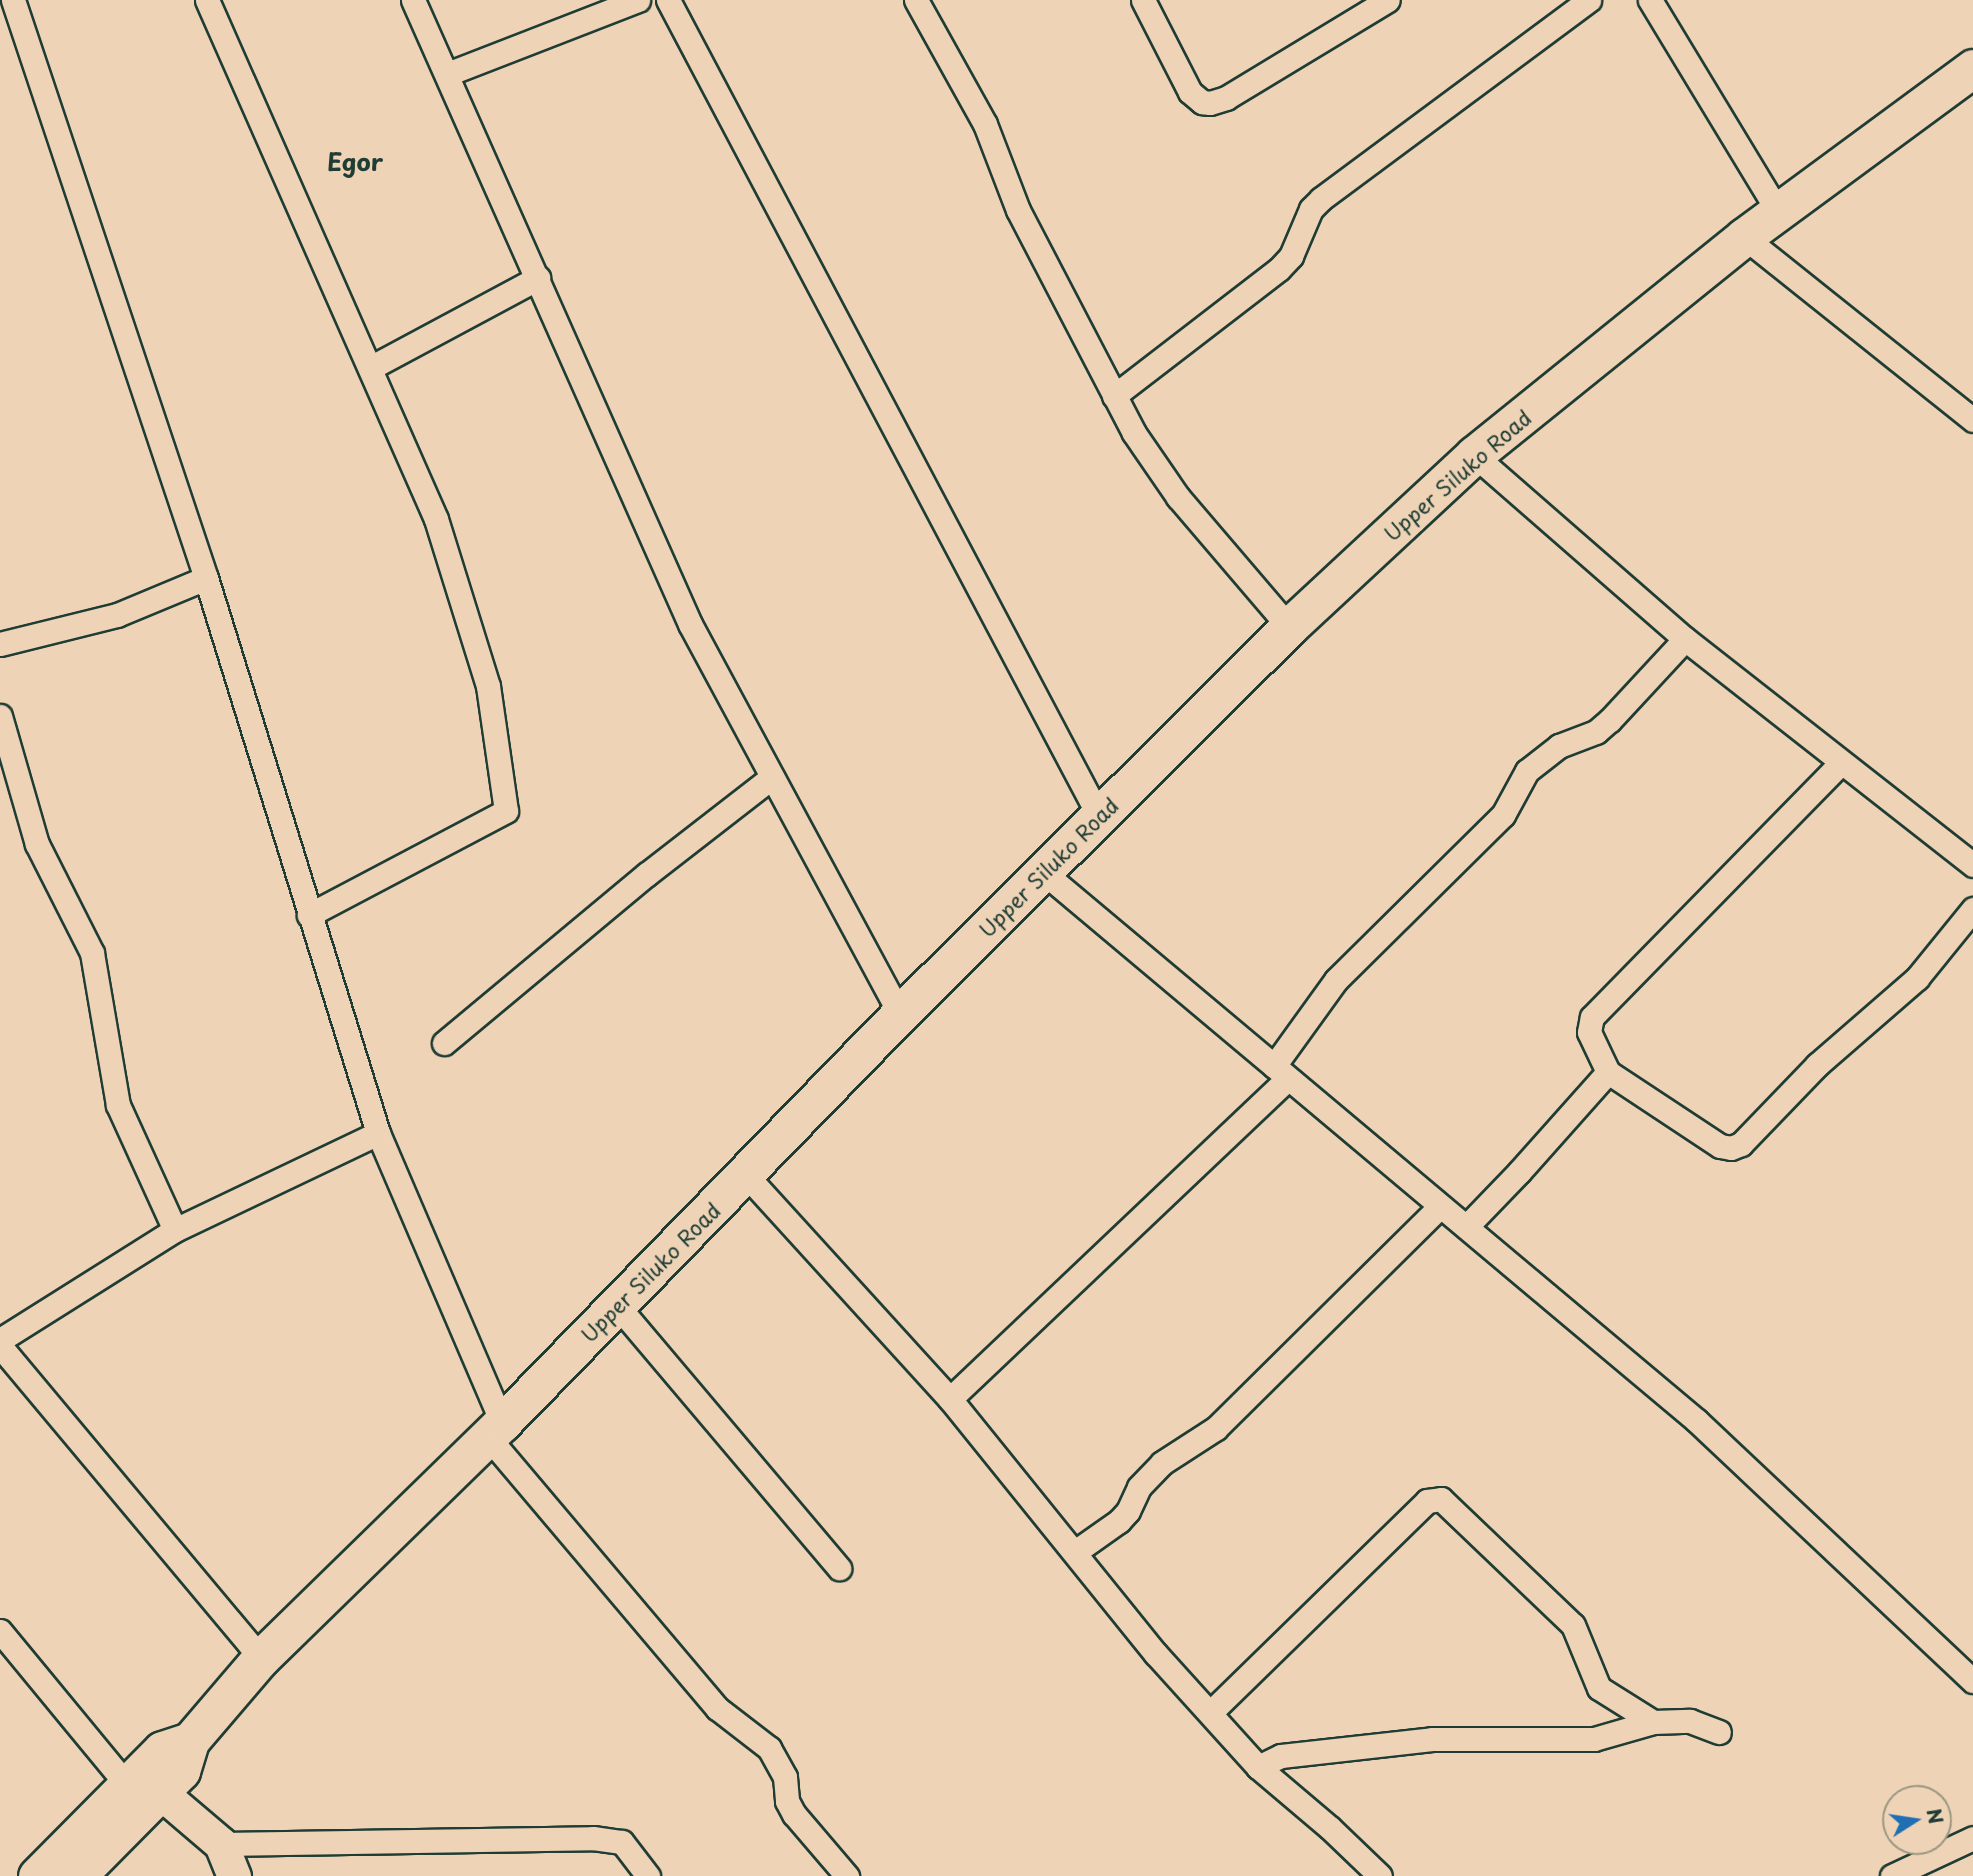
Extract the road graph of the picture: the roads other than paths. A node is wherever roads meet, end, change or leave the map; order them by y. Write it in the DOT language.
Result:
graph roads {
  1 [pos="13,0"];
  2 [pos="207,0"];
  3 [pos="413,0"];
  4 [pos="638,0"];
  5 [pos="668,0"];
  6 [pos="916,0"];
  7 [pos="1143,0"];
  8 [pos="1388,0"];
  9 [pos="1589,0"];
  10 [pos="1650,0"];
  11 [pos="1973,68"];
  12 [pos="447,74"];
  13 [pos="1778,211"];
  14 [pos="1744,237"];
  15 [pos="538,278"];
  16 [pos="370,368"];
  17 [pos="1114,396"];
  18 [pos="1973,420"];
  19 [pos="1475,455"];
  20 [pos="206,578"];
  21 [pos="1289,627"];
  22 [pos="1685,639"];
  23 [pos="0,644"];
  24 [pos="0,716"];
  25 [pos="1841,763"];
  26 [pos="772,777"];
  27 [pos="1099,816"];
  28 [pos="1973,864"];
  29 [pos="1043,872"];
  30 [pos="1973,909"];
  31 [pos="309,915"];
  32 [pos="900,1014"];
  33 [pos="444,1043"];
  34 [pos="1281,1072"];
  35 [pos="1608,1072"];
  36 [pos="378,1133"];
  37 [pos="746,1175"];
  38 [pos="1440,1206"];
  39 [pos="1466,1226"];
  40 [pos="175,1230"];
  41 [pos="616,1304"];
  42 [pos="0,1343"];
  43 [pos="950,1399"];
  44 [pos="495,1430"];
  45 [pos="1075,1552"];
  46 [pos="839,1567"];
  47 [pos="0,1631"];
  48 [pos="261,1658"];
  49 [pos="1973,1681"];
  50 [pos="1211,1712"];
  51 [pos="1653,1722"];
  52 [pos="1719,1732"];
  53 [pos="1258,1767"];
  54 [pos="143,1788"];
  55 [pos="1973,1838"];
  56 [pos="221,1844"];
  57 [pos="37,1876"];
  58 [pos="77,1876"];
  59 [pos="234,1876"];
  60 [pos="648,1876"];
  61 [pos="847,1876"];
  62 [pos="1380,1876"];
  63 [pos="1892,1876"];
  1 -- 20 [label="street"];
  2 -- 16 [label="street"];
  3 -- 12 [label="street"];
  4 -- 12 [label="street"];
  5 -- 27 [label="street"];
  6 -- 17 [label="street"];
  7 -- 8 [label="street"];
  9 -- 17 [label="street"];
  10 -- 13 [label="street"];
  11 -- 13 [label="main road, Upper Siluko Road"];
  12 -- 15 [label="street"];
  13 -- 14 [label="main road, Upper Siluko Road"];
  14 -- 18 [label="street"];
  14 -- 19 [label="main road, Upper Siluko Road"];
  15 -- 16 [label="street"];
  15 -- 26 [label="street"];
  16 -- 31 [label="street"];
  17 -- 21 [label="street"];
  19 -- 21 [label="main road, Upper Siluko Road"];
  19 -- 22 [label="street"];
  20 -- 23 [label="street"];
  20 -- 31 [label="street"];
  21 -- 27 [label="main road, Upper Siluko Road"];
  22 -- 25 [label="street"];
  22 -- 34 [label="street"];
  24 -- 40 [label="street"];
  25 -- 28 [label="street"];
  25 -- 35 [label="street"];
  26 -- 32 [label="street"];
  26 -- 33 [label="street"];
  27 -- 29 [label="main road, Upper Siluko Road"];
  29 -- 32 [label="main road, Upper Siluko Road"];
  29 -- 34 [label="street"];
  30 -- 35 [label="street"];
  31 -- 36 [label="street"];
  32 -- 37 [label="main road, Upper Siluko Road"];
  34 -- 38 [label="street"];
  34 -- 43 [label="street"];
  35 -- 39 [label="street"];
  36 -- 40 [label="street"];
  36 -- 44 [label="street"];
  37 -- 41 [label="main road, Upper Siluko Road"];
  37 -- 43 [label="street"];
  38 -- 39 [label="street"];
  38 -- 45 [label="street"];
  39 -- 49 [label="street"];
  40 -- 42 [label="street"];
  41 -- 44 [label="main road, Upper Siluko Road"];
  41 -- 46 [label="street"];
  42 -- 48 [label="street"];
  43 -- 45 [label="street"];
  44 -- 48 [label="main road, Upper Siluko Road"];
  44 -- 61 [label="street"];
  45 -- 50 [label="street"];
  47 -- 54 [label="street"];
  48 -- 54 [label="main road, Upper Siluko Road"];
  50 -- 51 [label="street"];
  50 -- 53 [label="street"];
  51 -- 52 [label="street"];
  51 -- 53 [label="street"];
  53 -- 62 [label="street"];
  54 -- 56 [label="street"];
  54 -- 57 [label="main road, Upper Siluko Road"];
  54 -- 58 [label="main road, Upper Siluko Road"];
  55 -- 63 [label="street"];
  56 -- 59 [label="street"];
  56 -- 60 [label="street"];
}
